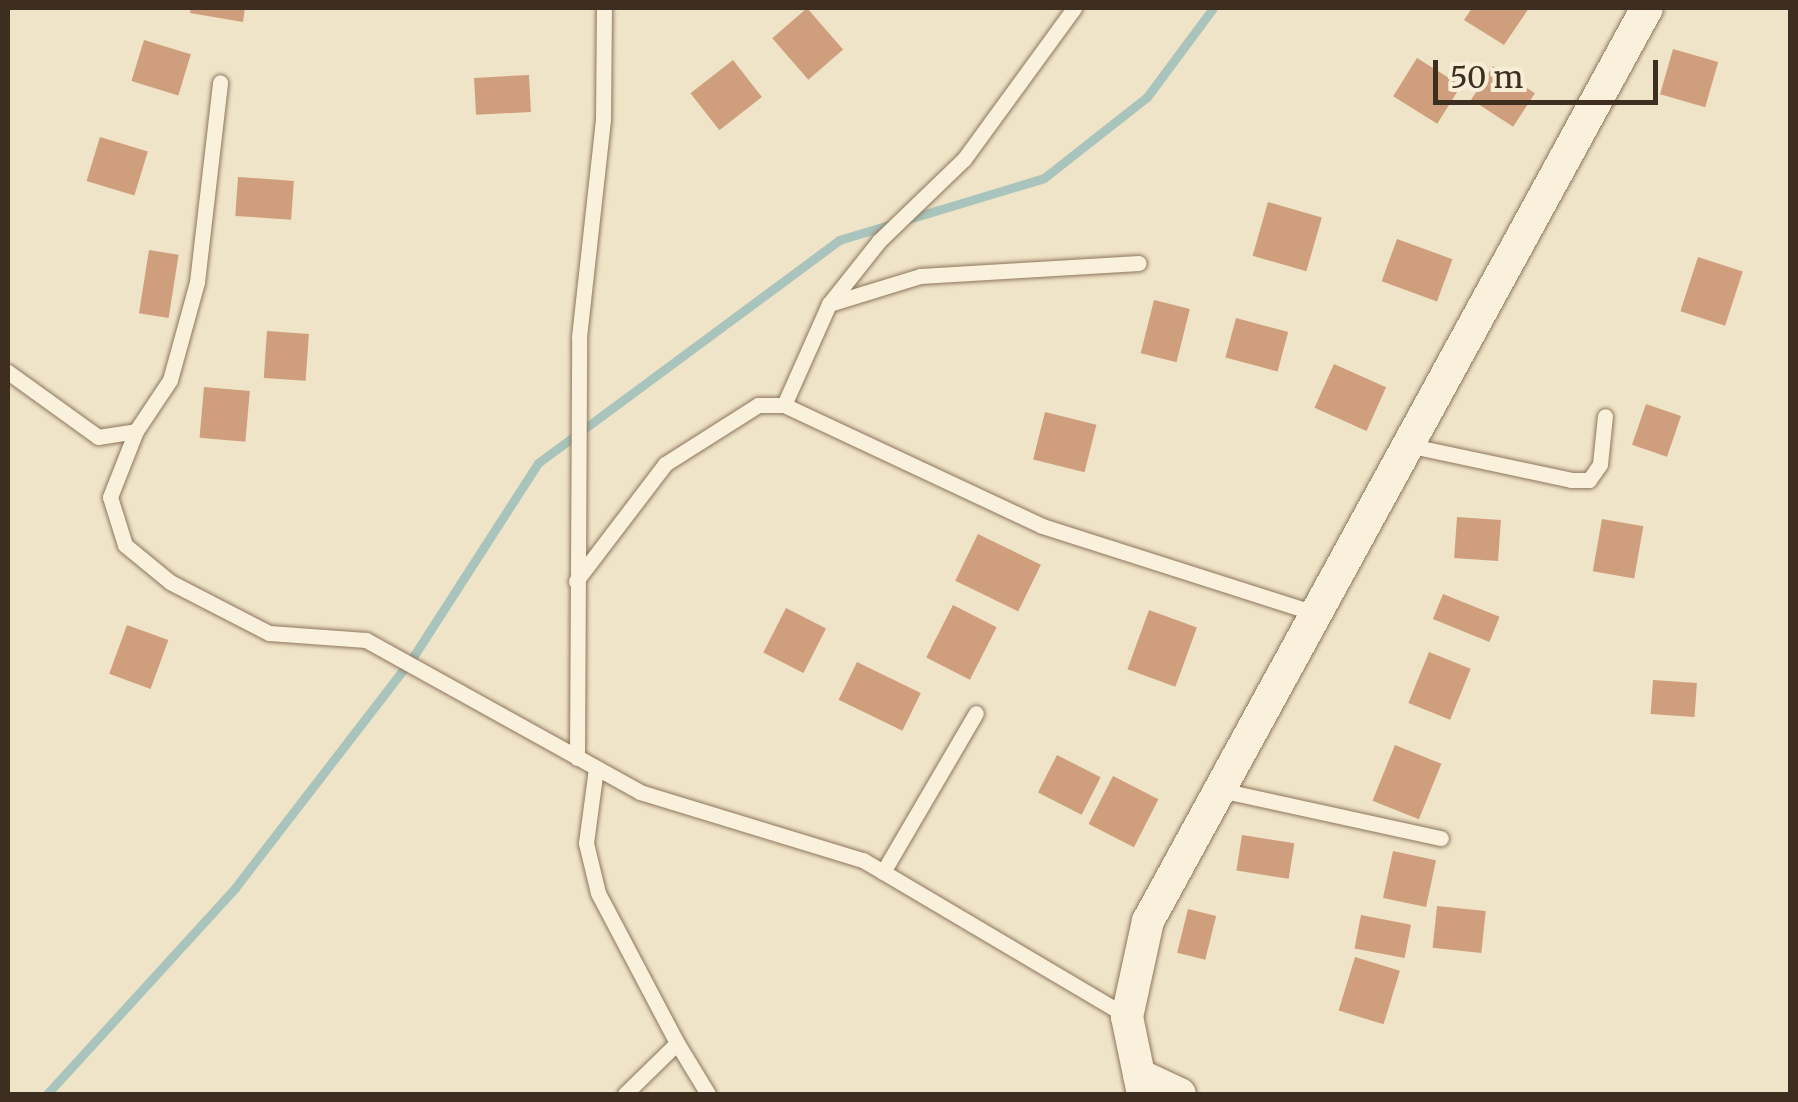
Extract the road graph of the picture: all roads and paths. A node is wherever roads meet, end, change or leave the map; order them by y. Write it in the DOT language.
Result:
graph roads {
  1 [pos="604,8"];
  2 [pos="1074,8"];
  3 [pos="1647,8"];
  4 [pos="220,82"];
  5 [pos="1139,263"];
  6 [pos="829,304"];
  7 [pos="8,372"];
  8 [pos="784,405"];
  9 [pos="1605,416"];
  10 [pos="136,431"];
  11 [pos="1407,445"];
  12 [pos="576,580"];
  13 [pos="1314,613"];
  14 [pos="976,713"];
  15 [pos="577,758"];
  16 [pos="596,768"];
  17 [pos="1219,790"];
  18 [pos="1441,838"];
  19 [pos="884,872"];
  20 [pos="1128,1017"];
  21 [pos="677,1043"];
  22 [pos="1141,1085"];
  23 [pos="625,1094"];
  24 [pos="708,1094"];
  25 [pos="1180,1094"];
  1 -- 12 [label="lane"];
  2 -- 6 [label="lane"];
  3 -- 11 [label="street"];
  4 -- 10 [label="lane"];
  5 -- 6 [label="lane"];
  6 -- 8 [label="lane"];
  7 -- 10 [label="lane"];
  8 -- 12 [label="lane"];
  8 -- 13 [label="lane"];
  9 -- 11 [label="lane"];
  10 -- 15 [label="lane"];
  11 -- 13 [label="street"];
  12 -- 15 [label="lane"];
  13 -- 17 [label="street"];
  14 -- 19 [label="lane"];
  15 -- 16 [label="lane"];
  16 -- 19 [label="lane"];
  16 -- 21 [label="lane"];
  17 -- 18 [label="lane"];
  17 -- 20 [label="street"];
  19 -- 20 [label="lane"];
  20 -- 22 [label="street"];
  21 -- 23 [label="lane"];
  21 -- 24 [label="lane"];
  22 -- 25 [label="street"];
}
